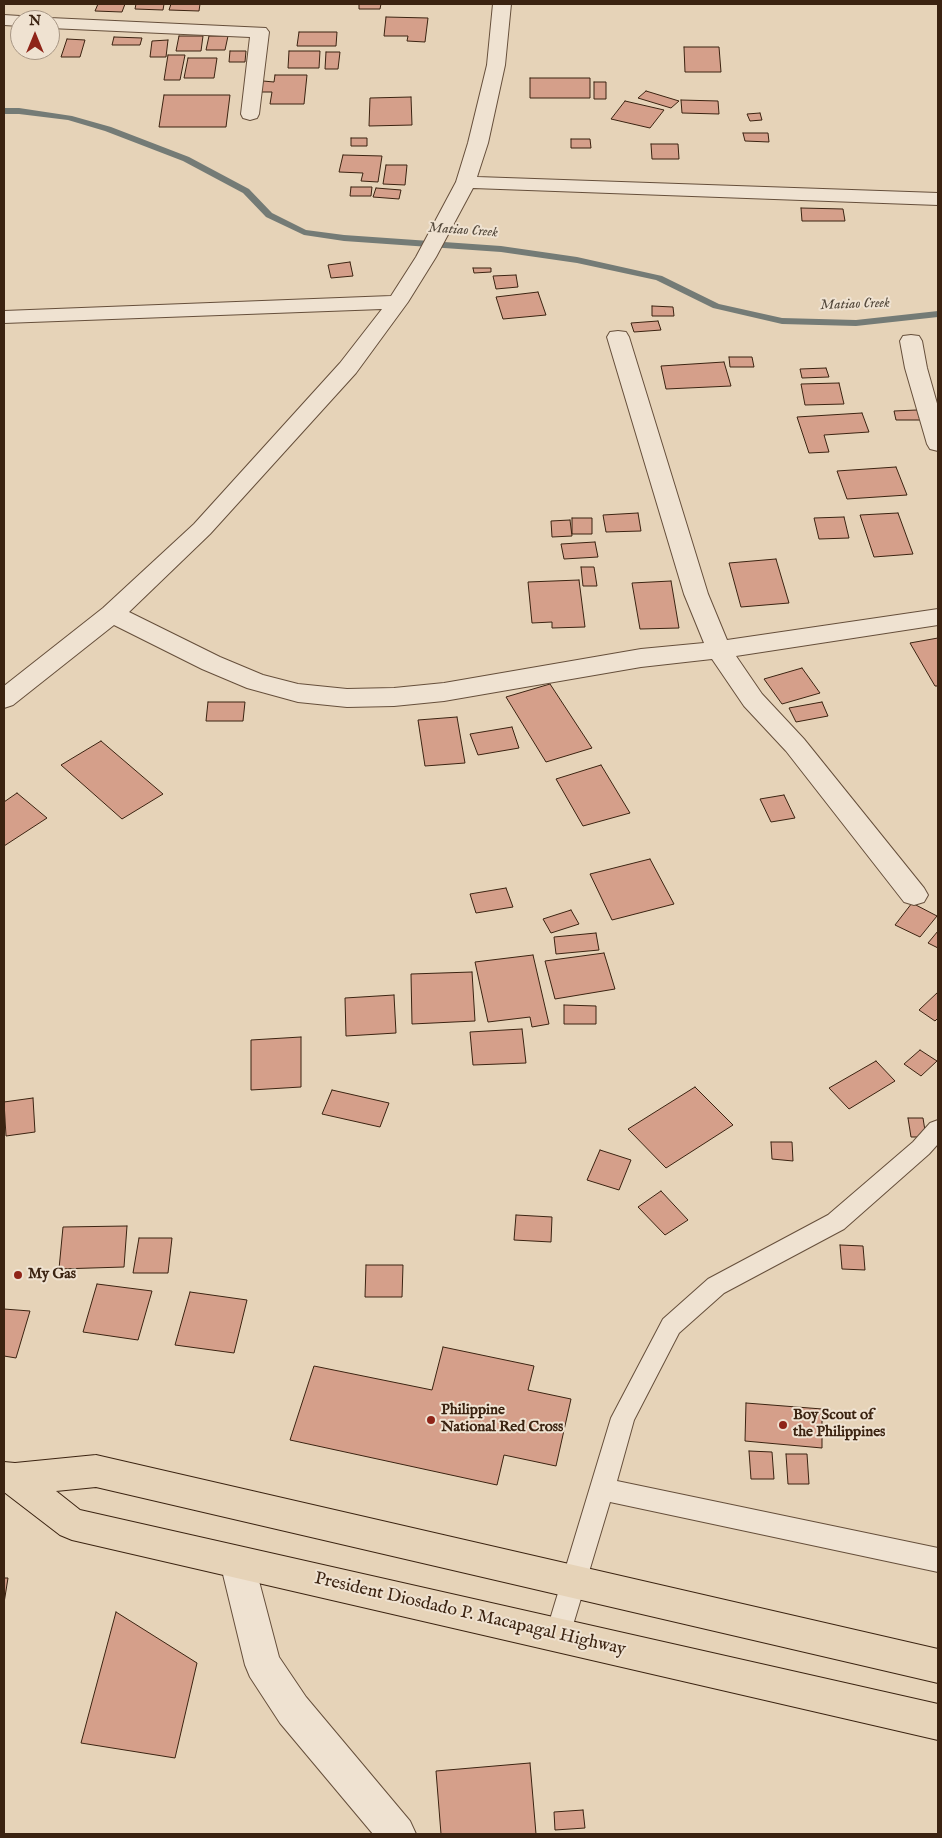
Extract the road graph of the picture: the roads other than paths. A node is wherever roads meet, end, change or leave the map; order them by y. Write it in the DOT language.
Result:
graph roads {
  1 [pos="502,4"];
  2 [pos="60,24"];
  3 [pos="250,114"];
  4 [pos="466,182"];
  5 [pos="938,199"];
  6 [pos="398,302"];
  7 [pos="4,317"];
  8 [pos="618,337"];
  9 [pos="911,341"];
  10 [pos="938,444"];
  11 [pos="112,614"];
  12 [pos="938,617"];
  13 [pos="719,650"];
  14 [pos="4,699"];
  15 [pos="914,895"];
  16 [pos="938,1129"];
  17 [pos="9,1478"];
  18 [pos="602,1489"];
  19 [pos="938,1560"];
  20 [pos="237,1562"];
  21 [pos="575,1582"];
  22 [pos="558,1636"];
  23 [pos="938,1666"];
  24 [pos="938,1722"];
  25 [pos="397,1834"];
  1 -- 4 [label="street"];
  2 -- 3 [label="street"];
  4 -- 5 [label="street"];
  4 -- 6 [label="street"];
  6 -- 7 [label="street"];
  6 -- 11 [label="street"];
  8 -- 13 [label="street"];
  9 -- 10 [label="street"];
  11 -- 13 [label="street"];
  11 -- 14 [label="street"];
  12 -- 13 [label="street"];
  13 -- 15 [label="street"];
  16 -- 18 [label="lane"];
  17 -- 20 [label="highway, President Diosdado P. Macapagal Highway"];
  17 -- 21 [label="highway, President Diosdado P. Macapagal Highway"];
  18 -- 19 [label="lane"];
  18 -- 21 [label="lane"];
  20 -- 22 [label="highway, President Diosdado P. Macapagal Highway"];
  20 -- 25 [label="street"];
  21 -- 22 [label="lane"];
  21 -- 23 [label="highway, President Diosdado P. Macapagal Highway"];
  22 -- 24 [label="highway, President Diosdado P. Macapagal Highway"];
}
